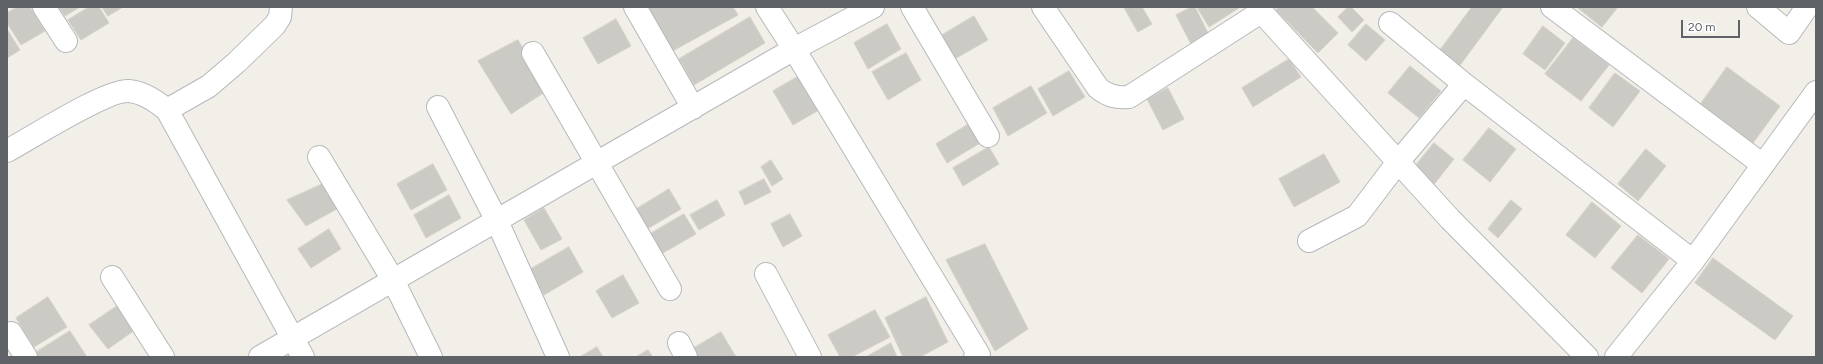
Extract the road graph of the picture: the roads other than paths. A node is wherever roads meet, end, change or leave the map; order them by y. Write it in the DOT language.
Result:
graph roads {
  1 [pos="44,7"];
  2 [pos="281,7"];
  3 [pos="635,7"];
  4 [pos="767,7"];
  5 [pos="873,7"];
  6 [pos="912,7"];
  7 [pos="1043,7"];
  8 [pos="1552,7"];
  9 [pos="1758,7"];
  10 [pos="1807,7"];
  11 [pos="1259,9"];
  12 [pos="1390,23"];
  13 [pos="66,41"];
  14 [pos="794,49"];
  15 [pos="533,53"];
  16 [pos="1464,84"];
  17 [pos="1816,92"];
  18 [pos="438,107"];
  19 [pos="693,108"];
  20 [pos="167,110"];
  21 [pos="988,136"];
  22 [pos="7,151"];
  23 [pos="319,157"];
  24 [pos="1398,162"];
  25 [pos="597,163"];
  26 [pos="1762,165"];
  27 [pos="497,221"];
  28 [pos="1309,241"];
  29 [pos="1693,261"];
  30 [pos="766,274"];
  31 [pos="112,277"];
  32 [pos="393,280"];
  33 [pos="670,289"];
  34 [pos="11,333"];
  35 [pos="292,338"];
  36 [pos="978,356"];
  37 [pos="26,357"];
  38 [pos="163,357"];
  39 [pos="260,357"];
  40 [pos="303,357"];
  41 [pos="431,357"];
  42 [pos="558,357"];
  43 [pos="810,357"];
  44 [pos="1587,357"];
  45 [pos="1616,357"];
  1 -- 13 [label="street"];
  2 -- 20 [label="street"];
  3 -- 19 [label="street"];
  4 -- 14 [label="street"];
  5 -- 14 [label="street"];
  6 -- 21 [label="street"];
  7 -- 11 [label="street"];
  8 -- 26 [label="street"];
  9 -- 10 [label="street"];
  11 -- 24 [label="street"];
  12 -- 16 [label="street"];
  14 -- 19 [label="street"];
  14 -- 36 [label="street"];
  15 -- 25 [label="street"];
  16 -- 24 [label="street"];
  16 -- 29 [label="street"];
  17 -- 26 [label="street"];
  18 -- 27 [label="street"];
  19 -- 25 [label="street"];
  20 -- 22 [label="street"];
  20 -- 35 [label="street"];
  23 -- 32 [label="street"];
  24 -- 28 [label="street"];
  24 -- 44 [label="street"];
  25 -- 27 [label="street"];
  25 -- 33 [label="street"];
  26 -- 29 [label="street"];
  27 -- 32 [label="street"];
  27 -- 42 [label="street"];
  29 -- 45 [label="street"];
  30 -- 43 [label="street"];
  31 -- 38 [label="street"];
  32 -- 35 [label="street"];
  32 -- 41 [label="street"];
  34 -- 37 [label="street"];
  35 -- 39 [label="street"];
  35 -- 40 [label="street"];
}
